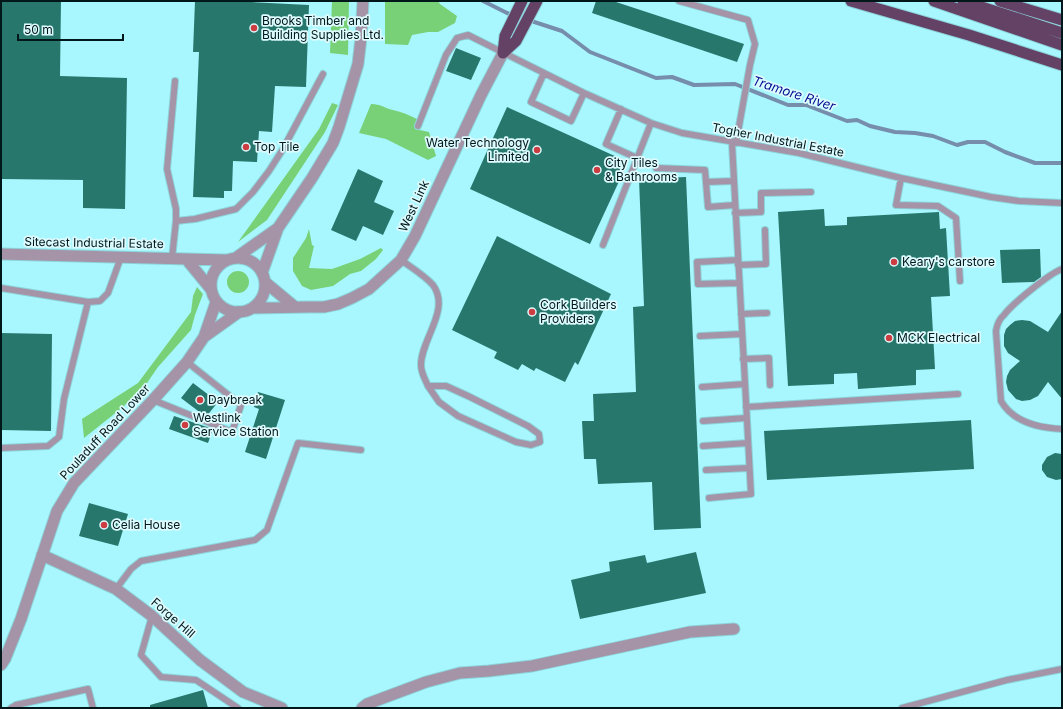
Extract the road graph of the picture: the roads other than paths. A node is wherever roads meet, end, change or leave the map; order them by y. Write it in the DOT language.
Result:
graph roads {
  1 [pos="363,1"];
  2 [pos="522,1"];
  3 [pos="537,1"];
  4 [pos="679,1"];
  5 [pos="851,1"];
  6 [pos="934,1"];
  7 [pos="963,1"];
  8 [pos="1000,1"];
  9 [pos="1062,20"];
  10 [pos="1062,33"];
  11 [pos="1062,45"];
  12 [pos="503,53"];
  13 [pos="1062,65"];
  14 [pos="544,73"];
  15 [pos="323,74"];
  16 [pos="174,81"];
  17 [pos="584,93"];
  18 [pos="621,109"];
  19 [pos="651,123"];
  20 [pos="418,126"];
  21 [pos="734,143"];
  22 [pos="637,158"];
  23 [pos="656,168"];
  24 [pos="901,178"];
  25 [pos="734,181"];
  26 [pos="706,182"];
  27 [pos="811,192"];
  28 [pos="1062,203"];
  29 [pos="735,204"];
  30 [pos="735,213"];
  31 [pos="176,221"];
  32 [pos="278,228"];
  33 [pos="765,230"];
  34 [pos="603,246"];
  35 [pos="1,254"];
  36 [pos="121,257"];
  37 [pos="237,257"];
  38 [pos="172,258"];
  39 [pos="187,260"];
  40 [pos="225,260"];
  41 [pos="401,260"];
  42 [pos="738,262"];
  43 [pos="1062,269"];
  44 [pos="264,278"];
  45 [pos="960,281"];
  46 [pos="739,283"];
  47 [pos="1,288"];
  48 [pos="210,288"];
  49 [pos="88,302"];
  50 [pos="216,302"];
  51 [pos="295,307"];
  52 [pos="252,308"];
  53 [pos="239,312"];
  54 [pos="767,313"];
  55 [pos="741,314"];
  56 [pos="742,334"];
  57 [pos="700,336"];
  58 [pos="204,337"];
  59 [pos="744,359"];
  60 [pos="187,362"];
  61 [pos="745,384"];
  62 [pos="770,385"];
  63 [pos="428,386"];
  64 [pos="702,387"];
  65 [pos="958,394"];
  66 [pos="153,400"];
  67 [pos="746,407"];
  68 [pos="746,418"];
  69 [pos="703,421"];
  70 [pos="1062,429"];
  71 [pos="748,443"];
  72 [pos="703,446"];
  73 [pos="1,448"];
  74 [pos="361,450"];
  75 [pos="749,468"];
  76 [pos="706,470"];
  77 [pos="709,498"];
  78 [pos="42,555"];
  79 [pos="116,589"];
  80 [pos="152,616"];
  81 [pos="734,629"];
  82 [pos="2,660"];
  83 [pos="1062,669"];
  84 [pos="11,708"];
  85 [pos="93,708"];
  86 [pos="238,708"];
  87 [pos="282,708"];
  88 [pos="362,708"];
  89 [pos="902,708"];
  1 -- 32 [label="street"];
  2 -- 12 [label="highway"];
  3 -- 12 [label="highway"];
  4 -- 21 [label="lane"];
  5 -- 13 [label="highway"];
  6 -- 11 [label="highway"];
  7 -- 10 [label="highway"];
  8 -- 9 [label="highway"];
  12 -- 14 [label="lane, Togher Industrial Estate"];
  12 -- 20 [label="lane, Togher Industrial Estate"];
  12 -- 41 [label="street, West Link"];
  14 -- 17 [label="lane, Togher Industrial Estate"];
  14 -- 17 [label="lane"];
  15 -- 31 [label="lane"];
  16 -- 31 [label="lane"];
  17 -- 18 [label="lane, Togher Industrial Estate"];
  18 -- 19 [label="lane, Togher Industrial Estate"];
  18 -- 22 [label="lane"];
  19 -- 21 [label="lane, Togher Industrial Estate"];
  19 -- 22 [label="lane"];
  21 -- 24 [label="lane, Togher Industrial Estate"];
  21 -- 25 [label="lane"];
  22 -- 34 [label="lane"];
  23 -- 26 [label="lane"];
  24 -- 28 [label="lane, Togher Industrial Estate"];
  24 -- 45 [label="lane"];
  25 -- 26 [label="lane"];
  25 -- 29 [label="lane"];
  26 -- 29 [label="lane"];
  27 -- 30 [label="lane"];
  29 -- 30 [label="lane"];
  30 -- 42 [label="lane"];
  31 -- 38 [label="lane"];
  32 -- 37 [label="street"];
  32 -- 44 [label="street"];
  33 -- 42 [label="lane"];
  35 -- 36 [label="street, Sitecast Industrial Estate"];
  36 -- 38 [label="street, Sitecast Industrial Estate"];
  36 -- 49 [label="lane"];
  37 -- 40 [label="street"];
  37 -- 44 [label="street"];
  38 -- 39 [label="street, Sitecast Industrial Estate"];
  39 -- 40 [label="street, Sitecast Industrial Estate"];
  39 -- 48 [label="street"];
  40 -- 48 [label="street"];
  41 -- 51 [label="street, West Link"];
  41 -- 63 [label="lane"];
  42 -- 46 [label="lane"];
  42 -- 46 [label="lane"];
  43 -- 70 [label="lane"];
  44 -- 51 [label="street"];
  44 -- 52 [label="street"];
  46 -- 55 [label="lane"];
  47 -- 49 [label="lane"];
  48 -- 50 [label="street"];
  49 -- 73 [label="lane"];
  50 -- 53 [label="street"];
  50 -- 58 [label="street, Pouladuff Road Lower"];
  51 -- 52 [label="street, West Link"];
  52 -- 53 [label="street, Pouladuff Road Lower"];
  53 -- 58 [label="street, Pouladuff Road Lower"];
  54 -- 55 [label="lane"];
  55 -- 56 [label="lane"];
  56 -- 57 [label="lane"];
  56 -- 59 [label="lane"];
  58 -- 60 [label="street, Pouladuff Road Lower"];
  59 -- 61 [label="lane"];
  59 -- 62 [label="lane"];
  60 -- 66 [label="street, Pouladuff Road Lower"];
  60 -- 66 [label="lane"];
  61 -- 64 [label="lane"];
  61 -- 67 [label="lane"];
  63 -- 63 [label="lane"];
  65 -- 67 [label="lane"];
  66 -- 78 [label="street, Pouladuff Road Lower"];
  67 -- 68 [label="lane"];
  68 -- 69 [label="lane"];
  68 -- 71 [label="lane"];
  71 -- 72 [label="lane"];
  71 -- 75 [label="lane"];
  74 -- 79 [label="lane"];
  75 -- 76 [label="lane"];
  75 -- 77 [label="lane"];
  78 -- 79 [label="street, Forge Hill"];
  78 -- 82 [label="street, Pouladuff Road Lower"];
  79 -- 80 [label="street, Forge Hill"];
  80 -- 86 [label="lane"];
  80 -- 87 [label="street, Forge Hill"];
  81 -- 88 [label="street"];
  83 -- 89 [label="lane"];
  84 -- 85 [label="lane"];
}
